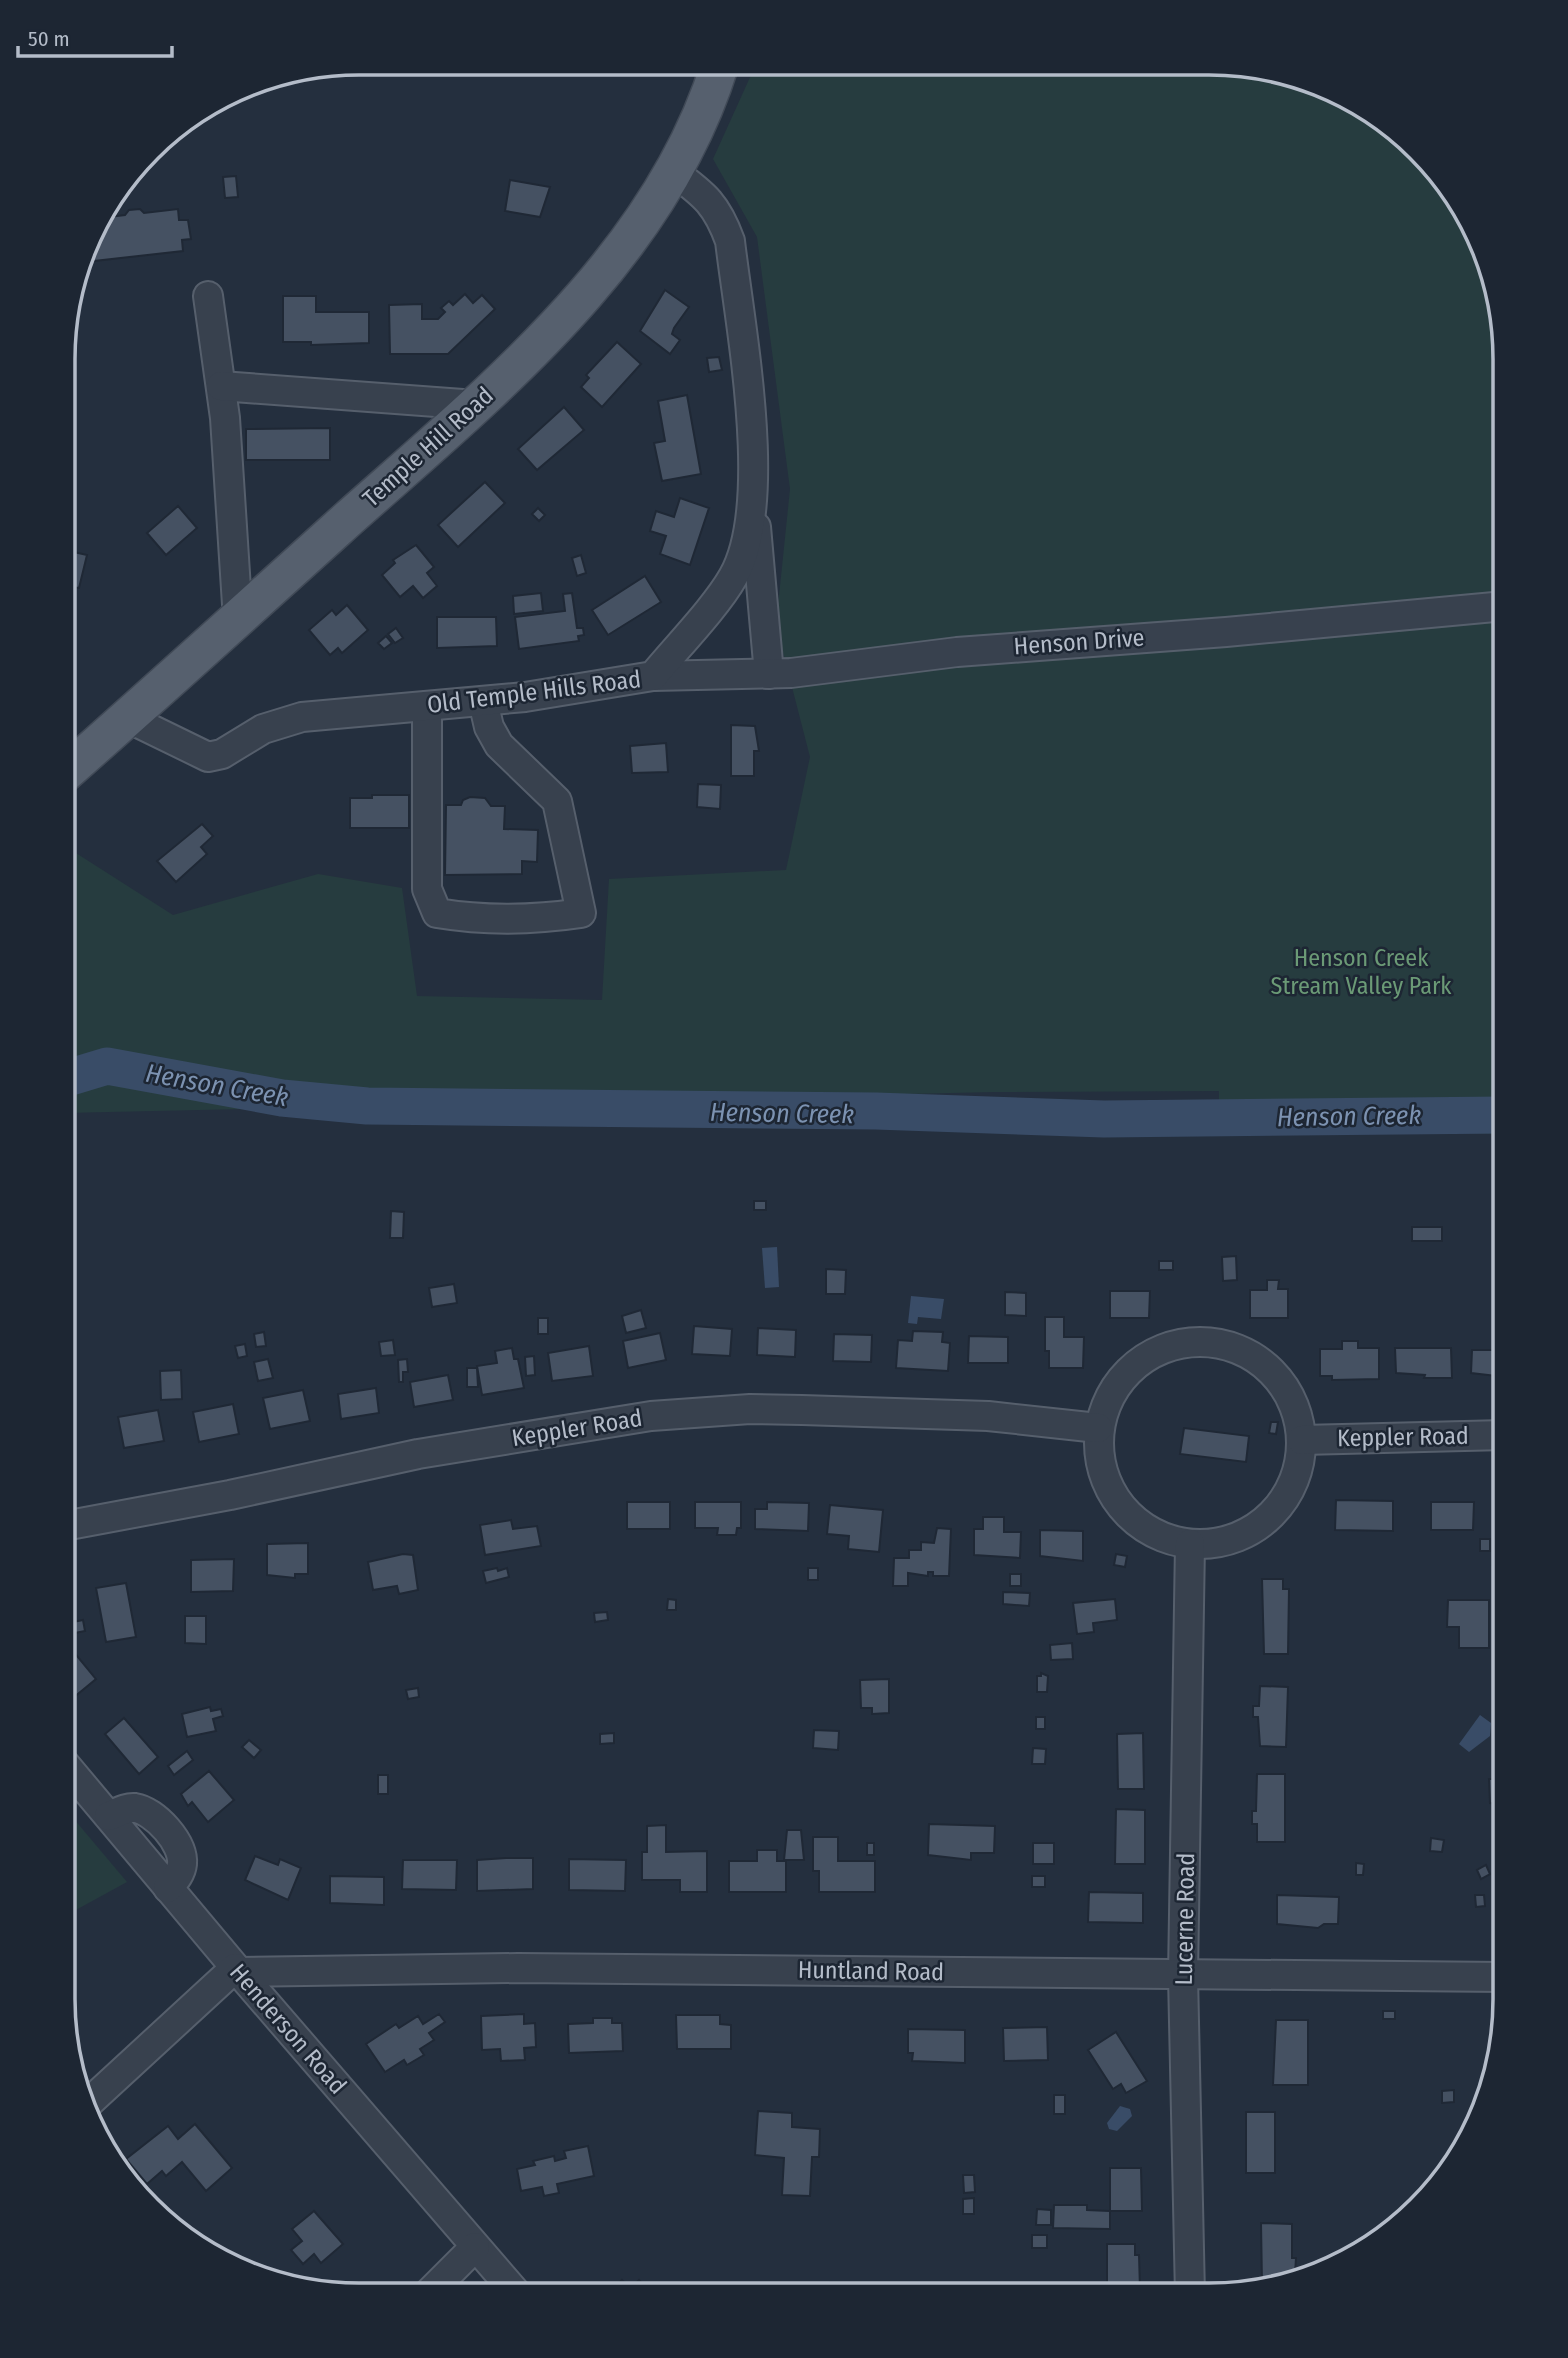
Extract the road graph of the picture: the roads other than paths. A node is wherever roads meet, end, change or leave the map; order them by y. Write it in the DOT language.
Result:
graph roads {
  1 [pos="715,75"];
  2 [pos="675,173"];
  3 [pos="208,296"];
  4 [pos="221,386"];
  5 [pos="476,405"];
  6 [pos="754,507"];
  7 [pos="1493,607"];
  8 [pos="239,620"];
  9 [pos="769,674"];
  10 [pos="653,676"];
  11 [pos="483,701"];
  12 [pos="427,706"];
  13 [pos="128,718"];
  14 [pos="75,764"];
  15 [pos="1098,1428"];
  16 [pos="1493,1436"];
  17 [pos="1302,1440"];
  18 [pos="75,1523"];
  19 [pos="1190,1544"];
  20 [pos="75,1776"];
  21 [pos="237,1970"];
  22 [pos="1183,1976"];
  23 [pos="1493,1977"];
  24 [pos="94,2100"];
  25 [pos="475,2247"];
  26 [pos="439,2283"];
  27 [pos="507,2283"];
  28 [pos="1190,2283"];
  1 -- 2 [label="main road, Temple Hill Road"];
  2 -- 5 [label="main road, Temple Hill Road"];
  2 -- 6 [label="street, Old Temple Hills Road"];
  3 -- 4 [label="street"];
  4 -- 5 [label="street"];
  4 -- 8 [label="street"];
  5 -- 8 [label="main road, Temple Hill Road"];
  6 -- 9 [label="street"];
  6 -- 10 [label="street, Old Temple Hills Road"];
  7 -- 9 [label="street, Henson Drive"];
  8 -- 13 [label="main road, Temple Hill Road"];
  9 -- 10 [label="street, Henson Drive"];
  10 -- 11 [label="street, Old Temple Hills Road"];
  11 -- 12 [label="street, Old Temple Hills Road"];
  11 -- 12 [label="street"];
  12 -- 13 [label="street, Old Temple Hills Road"];
  13 -- 14 [label="main road, Temple Hill Road"];
  15 -- 17 [label="street, Keppler Road"];
  15 -- 18 [label="street, Keppler Road"];
  15 -- 19 [label="street, Keppler Road"];
  16 -- 17 [label="street, Keppler Road"];
  17 -- 19 [label="street, Keppler Road"];
  19 -- 22 [label="street, Lucerne Road"];
  20 -- 21 [label="street, Henderson Road"];
  21 -- 22 [label="street, Huntland Road"];
  21 -- 24 [label="street"];
  21 -- 25 [label="street, Henderson Road"];
  22 -- 23 [label="street, Huntland Road"];
  22 -- 28 [label="street, Lucerne Road"];
  25 -- 26 [label="street"];
  25 -- 27 [label="street, Henderson Road"];
}
